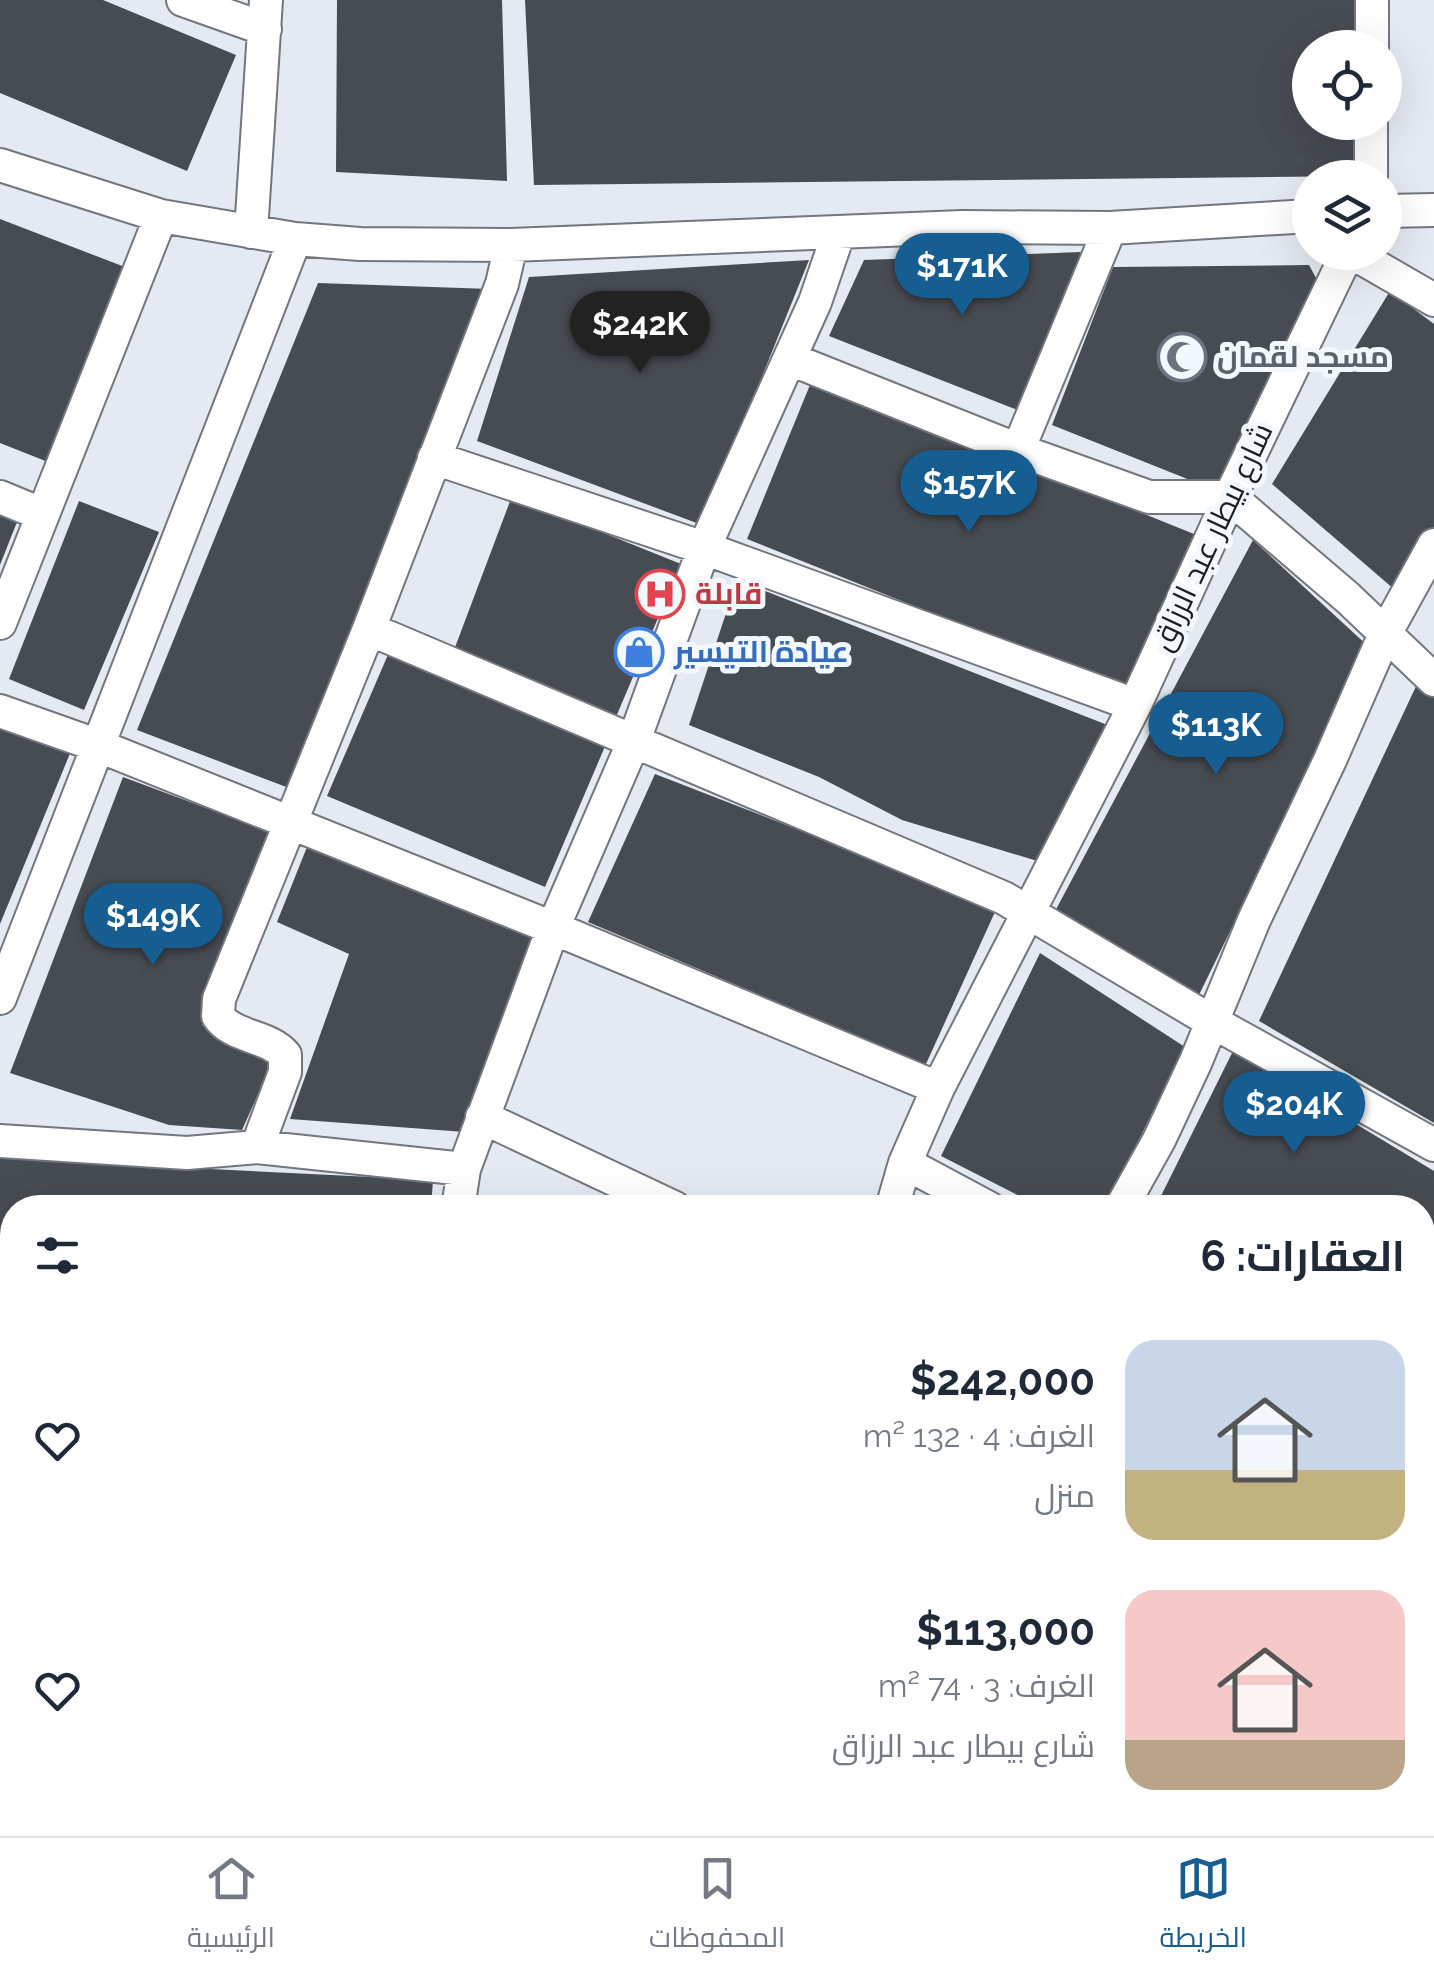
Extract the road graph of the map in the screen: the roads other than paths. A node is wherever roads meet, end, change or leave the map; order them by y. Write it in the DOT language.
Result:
graph roads {
  1 [pos="183,0"];
  2 [pos="1372,0"];
  3 [pos="266,14"];
  4 [pos="1372,30"];
  5 [pos="0,164"];
  6 [pos="1434,210"];
  7 [pos="1402,211"];
  8 [pos="161,216"];
  9 [pos="1292,217"];
  10 [pos="1110,228"];
  11 [pos="250,232"];
  12 [pos="839,232"];
  13 [pos="295,238"];
  14 [pos="512,245"];
  15 [pos="1341,270"];
  16 [pos="1382,270"];
  17 [pos="1434,300"];
  18 [pos="790,360"];
  19 [pos="1018,450"];
  20 [pos="434,458"];
  21 [pos="0,497"];
  22 [pos="1230,497"];
  23 [pos="41,514"];
  24 [pos="1434,545"];
  25 [pos="704,548"];
  26 [pos="0,622"];
  27 [pos="368,629"];
  28 [pos="1385,634"];
  29 [pos="1434,680"];
  30 [pos="1135,704"];
  31 [pos="0,710"];
  32 [pos="633,743"];
  33 [pos="98,746"];
  34 [pos="291,823"];
  35 [pos="1030,911"];
  36 [pos="553,928"];
  37 [pos="0,998"];
  38 [pos="1211,1021"];
  39 [pos="938,1088"];
  40 [pos="482,1117"];
  41 [pos="0,1140"];
  42 [pos="258,1146"];
  43 [pos="1434,1146"];
  44 [pos="905,1163"];
  45 [pos="464,1169"];
  46 [pos="460,1195"];
  47 [pos="647,1195"];
  48 [pos="896,1195"];
  49 [pos="965,1195"];
  50 [pos="1128,1195"];
  1 -- 3 [label="street"];
  2 -- 4 [label="street"];
  3 -- 11 [label="street"];
  5 -- 8 [label="street"];
  6 -- 7 [label="street"];
  8 -- 11 [label="street"];
  8 -- 23 [label="street"];
  9 -- 10 [label="street"];
  10 -- 12 [label="street"];
  10 -- 19 [label="street"];
  11 -- 13 [label="street"];
  12 -- 14 [label="street"];
  12 -- 18 [label="street"];
  13 -- 14 [label="street"];
  13 -- 33 [label="street"];
  14 -- 20 [label="street"];
  15 -- 22 [label="street, شارع بيطار عبد الرزاق"];
  16 -- 17 [label="street"];
  18 -- 19 [label="street"];
  18 -- 25 [label="street"];
  19 -- 22 [label="street"];
  20 -- 25 [label="street"];
  20 -- 27 [label="street"];
  21 -- 23 [label="street"];
  22 -- 28 [label="street"];
  22 -- 30 [label="street, شارع بيطار عبد الرزاق"];
  23 -- 26 [label="street"];
  24 -- 28 [label="street"];
  25 -- 30 [label="street"];
  25 -- 32 [label="street"];
  27 -- 32 [label="street"];
  27 -- 34 [label="street"];
  28 -- 29 [label="street"];
  28 -- 38 [label="street"];
  30 -- 35 [label="street, شارع بيطار عبد الرزاق"];
  31 -- 33 [label="street"];
  32 -- 35 [label="street"];
  32 -- 36 [label="street"];
  33 -- 34 [label="street"];
  33 -- 37 [label="street"];
  34 -- 36 [label="street"];
  34 -- 42 [label="street"];
  35 -- 38 [label="street"];
  35 -- 39 [label="street, شارع بيطار عبد الرزاق"];
  36 -- 39 [label="street"];
  36 -- 40 [label="street"];
  38 -- 43 [label="street"];
  38 -- 50 [label="street"];
  39 -- 44 [label="street, شارع بيطار عبد الرزاق"];
  40 -- 45 [label="street"];
  40 -- 47 [label="street"];
  41 -- 42 [label="street"];
  42 -- 45 [label="street"];
  44 -- 48 [label="street, شارع بيطار عبد الرزاق"];
  44 -- 49 [label="street"];
  45 -- 46 [label="street"];
}
